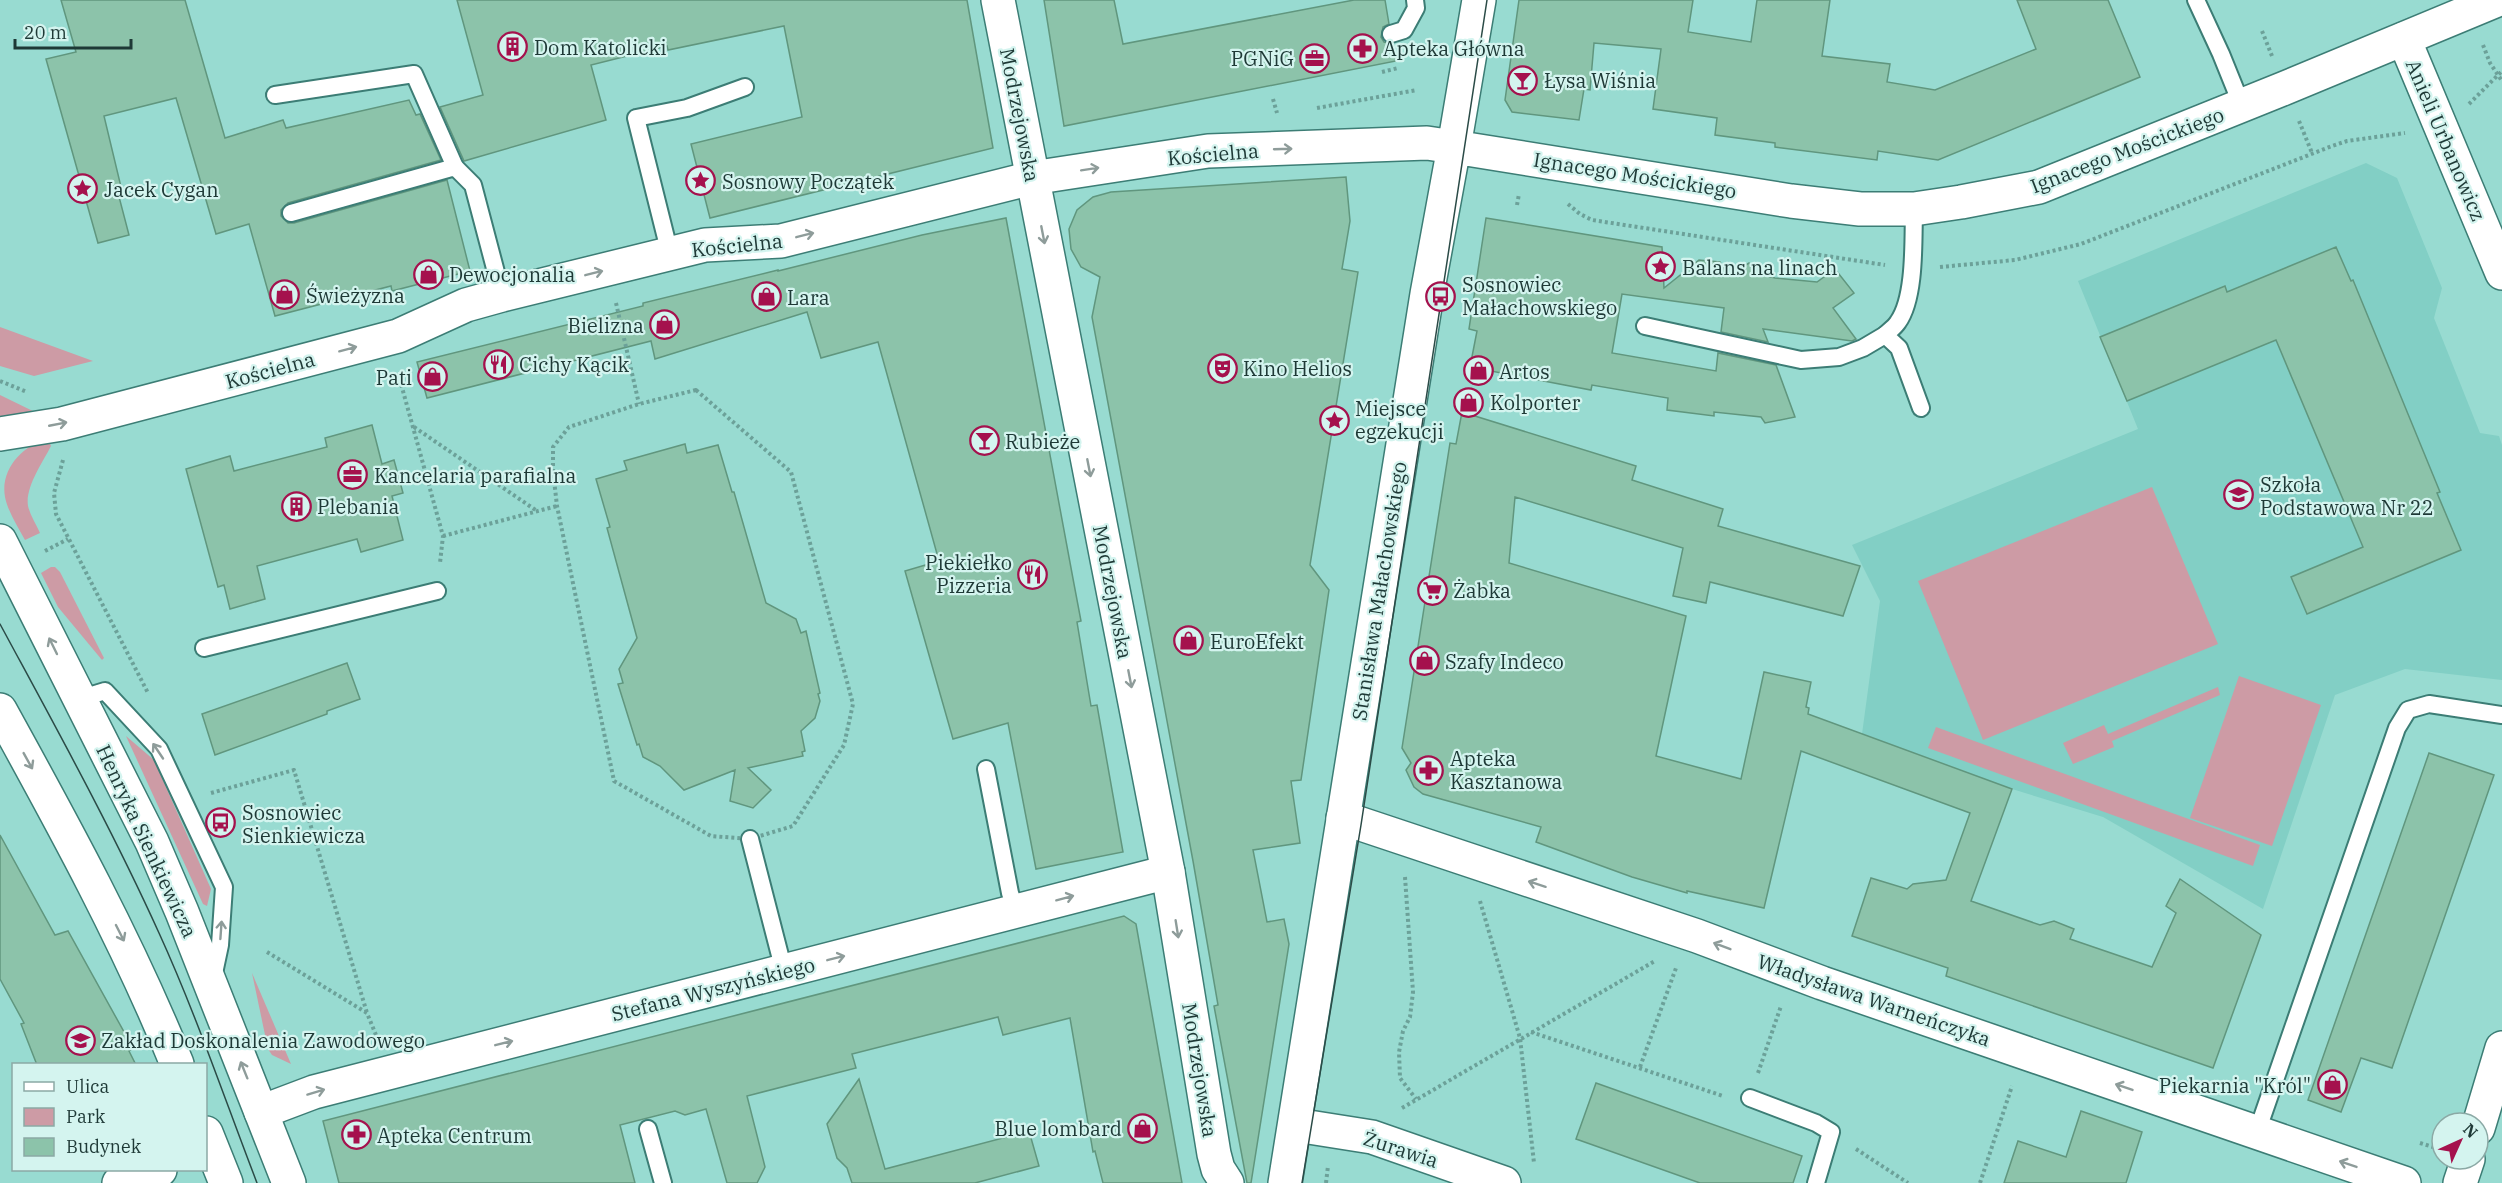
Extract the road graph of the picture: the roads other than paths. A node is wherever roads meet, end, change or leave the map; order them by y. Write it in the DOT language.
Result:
graph roads {
  1 [pos="998,0"];
  2 [pos="1416,0"];
  3 [pos="1479,0"];
  4 [pos="2497,0"];
  5 [pos="2198,1"];
  6 [pos="1391,34"];
  7 [pos="2404,39"];
  8 [pos="745,87"];
  9 [pos="275,94"];
  10 [pos="2242,106"];
  11 [pos="1454,147"];
  12 [pos="455,167"];
  13 [pos="1032,178"];
  14 [pos="1914,209"];
  15 [pos="291,213"];
  16 [pos="670,254"];
  17 [pos="2502,273"];
  18 [pos="502,295"];
  19 [pos="1645,326"];
  20 [pos="1885,335"];
  21 [pos="1921,408"];
  22 [pos="0,434"];
  23 [pos="0,541"];
  24 [pos="437,591"];
  25 [pos="204,648"];
  26 [pos="92,695"];
  27 [pos="0,710"];
  28 [pos="2502,715"];
  29 [pos="986,769"];
  30 [pos="1343,818"];
  31 [pos="750,839"];
  32 [pos="1168,872"];
  33 [pos="1016,911"];
  34 [pos="784,971"];
  35 [pos="211,987"];
  36 [pos="2502,1048"];
  37 [pos="176,1063"];
  38 [pos="1750,1098"];
  39 [pos="2483,1111"];
  40 [pos="261,1113"];
  41 [pos="1296,1125"];
  42 [pos="648,1129"];
  43 [pos="2257,1132"];
  44 [pos="208,1147"];
  45 [pos="157,1171"];
  46 [pos="119,1183"];
  47 [pos="226,1183"];
  48 [pos="290,1183"];
  49 [pos="663,1183"];
  50 [pos="1227,1183"];
  51 [pos="1286,1183"];
  52 [pos="1504,1183"];
  53 [pos="1816,1183"];
  54 [pos="2404,1183"];
  1 -- 13 [label="street, Modrzejowska"];
  2 -- 6 [label="lane"];
  3 -- 11 [label="street, Stanisława Małachowskiego"];
  4 -- 7 [label="street, Ignacego Mościckiego"];
  5 -- 10 [label="lane"];
  7 -- 10 [label="street, Ignacego Mościckiego"];
  7 -- 17 [label="street, Anieli Urbanowicz"];
  8 -- 16 [label="lane"];
  9 -- 12 [label="lane"];
  10 -- 14 [label="street, Ignacego Mościckiego"];
  13 -- 11 [label="street, Kościelna, one-way"];
  11 -- 14 [label="street, Ignacego Mościckiego"];
  11 -- 30 [label="street, Stanisława Małachowskiego"];
  12 -- 15 [label="lane"];
  12 -- 18 [label="lane"];
  16 -- 13 [label="street, Kościelna, one-way"];
  13 -- 32 [label="street, Modrzejowska, one-way"];
  14 -- 20 [label="lane"];
  18 -- 16 [label="street, Kościelna, one-way"];
  22 -- 18 [label="street, Kościelna, one-way"];
  19 -- 20 [label="lane"];
  20 -- 21 [label="lane"];
  26 -- 23 [label="street, Henryka Sienkiewicza, one-way"];
  24 -- 25 [label="lane"];
  26 -- 35 [label="street, Henryka Sienkiewicza"];
  35 -- 26 [label="lane, one-way"];
  27 -- 37 [label="street, one-way"];
  28 -- 43 [label="lane"];
  29 -- 33 [label="lane"];
  30 -- 41 [label="street, Stanisława Małachowskiego"];
  43 -- 30 [label="street, Władysława Warneńczyka, one-way"];
  31 -- 34 [label="lane"];
  33 -- 32 [label="street, Stefana Wyszyńskiego, one-way"];
  32 -- 50 [label="street, Modrzejowska, one-way"];
  34 -- 33 [label="street, Stefana Wyszyńskiego, one-way"];
  40 -- 34 [label="street, Stefana Wyszyńskiego, one-way"];
  40 -- 35 [label="street, Henryka Sienkiewicza, one-way"];
  36 -- 39 [label="street"];
  38 -- 53 [label="lane"];
  40 -- 48 [label="street, Henryka Sienkiewicza"];
  41 -- 51 [label="street, Stanisława Małachowskiego"];
  41 -- 52 [label="street, Żurawia"];
  42 -- 49 [label="lane"];
  54 -- 43 [label="street, Władysława Warneńczyka, one-way"];
  44 -- 47 [label="street"];
  45 -- 46 [label="street"];
}
